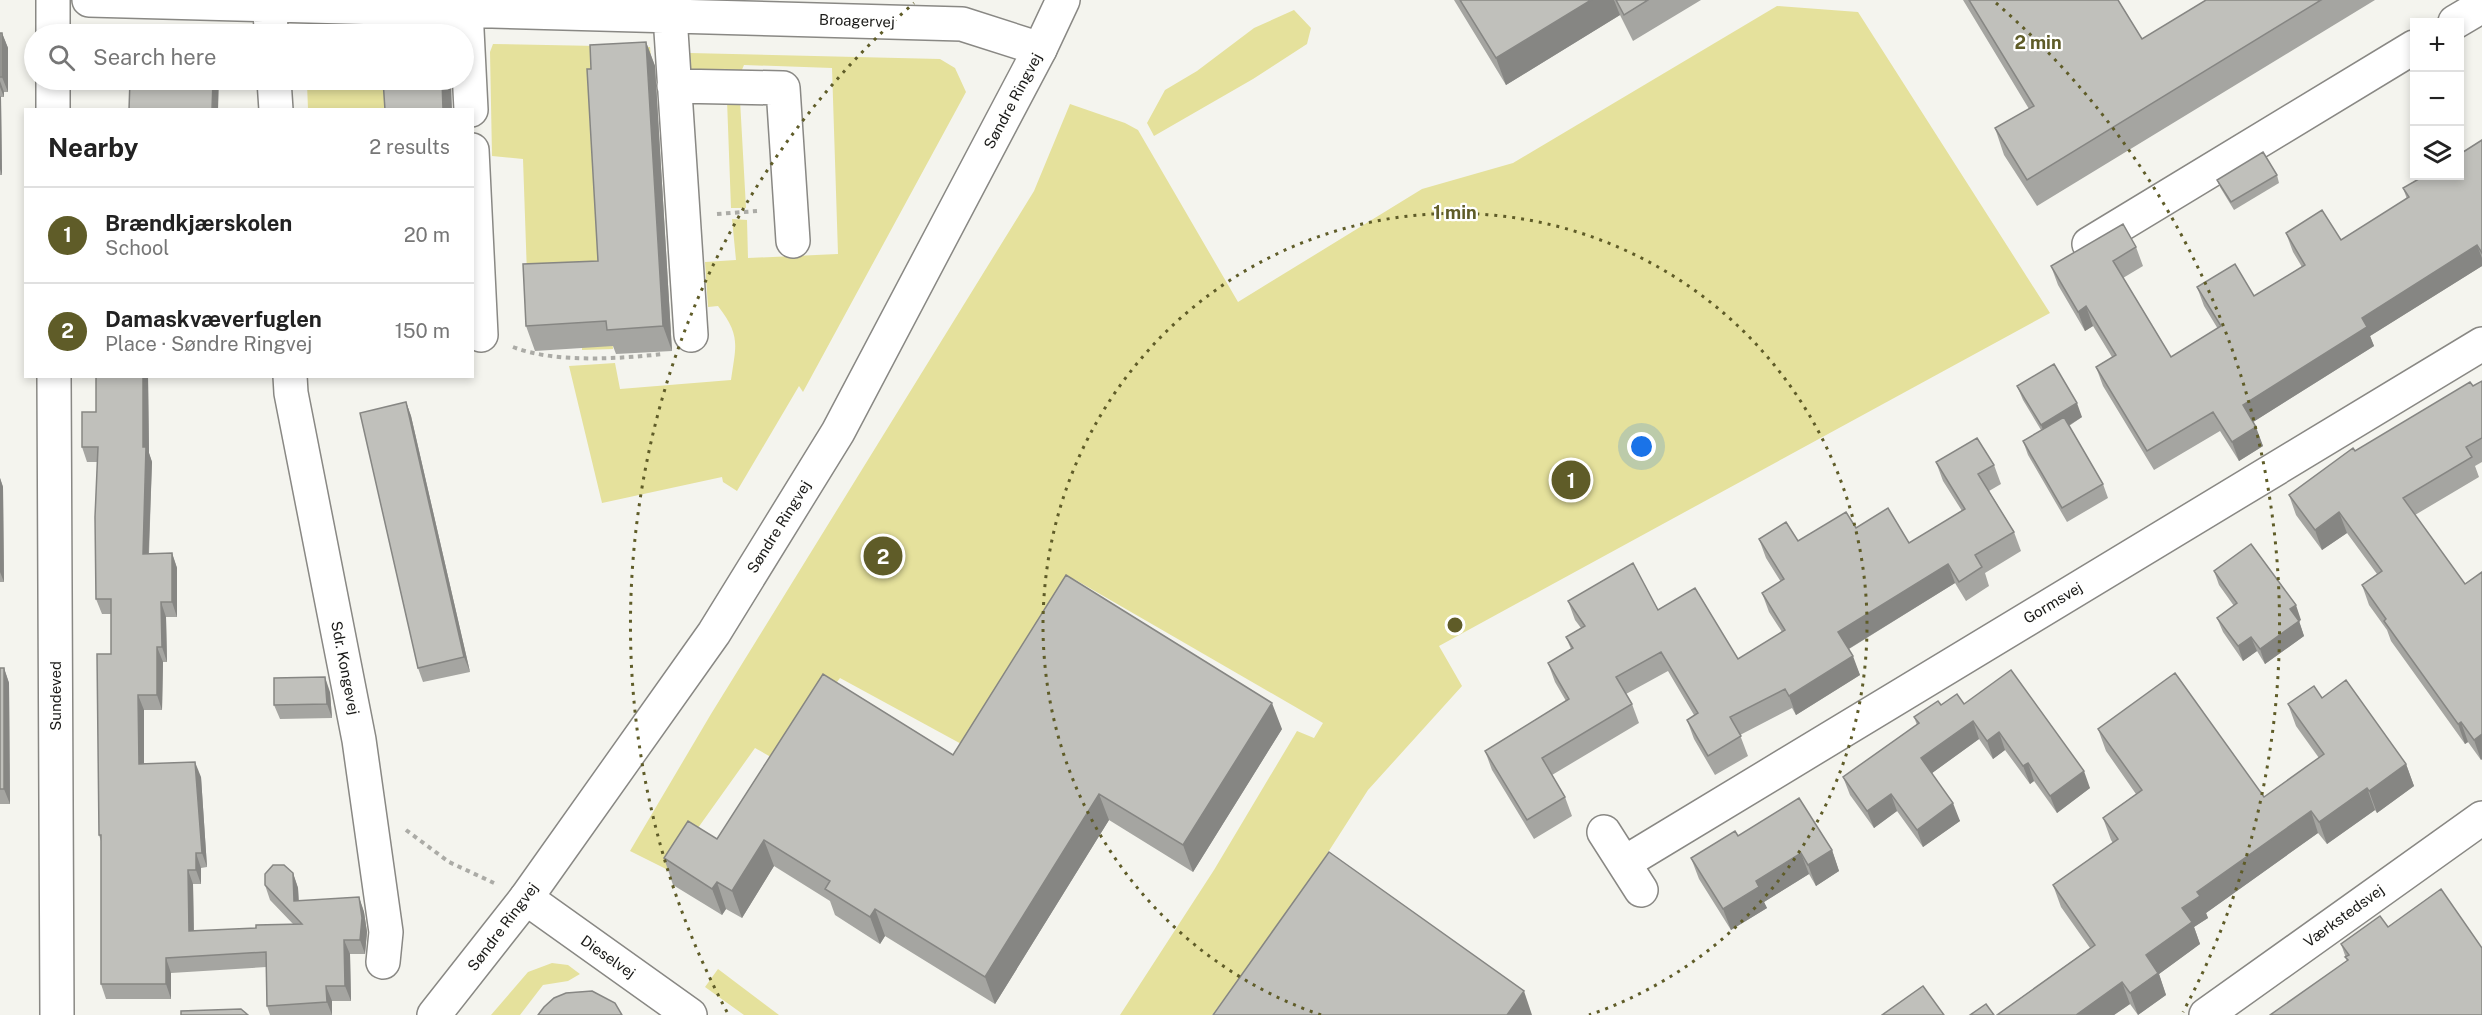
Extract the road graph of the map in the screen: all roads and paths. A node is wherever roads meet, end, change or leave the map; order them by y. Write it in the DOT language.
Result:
graph roads {
  1 [pos="53,0"];
  2 [pos="89,0"];
  3 [pos="1062,0"];
  4 [pos="2482,6"];
  5 [pos="466,10"];
  6 [pos="270,13"];
  7 [pos="670,16"];
  8 [pos="2462,18"];
  9 [pos="53,24"];
  10 [pos="467,24"];
  11 [pos="1040,49"];
  12 [pos="2410,50"];
  13 [pos="674,86"];
  14 [pos="53,90"];
  15 [pos="275,90"];
  16 [pos="470,90"];
  17 [pos="53,108"];
  18 [pos="276,108"];
  19 [pos="471,108"];
  20 [pos="474,191"];
  21 [pos="791,209"];
  22 [pos="683,217"];
  23 [pos="793,241"];
  24 [pos="2089,244"];
  25 [pos="481,335"];
  26 [pos="691,335"];
  27 [pos="2482,344"];
  28 [pos="54,378"];
  29 [pos="290,378"];
  30 [pos="367,796"];
  31 [pos="2482,818"];
  32 [pos="1604,832"];
  33 [pos="1624,863"];
  34 [pos="1641,890"];
  35 [pos="526,898"];
  36 [pos="383,962"];
  37 [pos="57,1015"];
  38 [pos="434,1015"];
  39 [pos="690,1015"];
  40 [pos="2206,1015"];
  1 -- 9 [label="street"];
  2 -- 6 [label="street, Broagervej"];
  3 -- 11 [label="street, Søndre Ringvej"];
  4 -- 8 [label="street"];
  5 -- 6 [label="street, Broagervej"];
  5 -- 7 [label="street, Broagervej"];
  5 -- 10 [label="street"];
  7 -- 11 [label="street, Broagervej"];
  7 -- 13 [label="street"];
  11 -- 35 [label="street, Søndre Ringvej"];
  12 -- 24 [label="street"];
  13 -- 21 [label="street"];
  13 -- 22 [label="street"];
  14 -- 17 [label="street"];
  15 -- 18 [label="street"];
  16 -- 19 [label="street"];
  20 -- 25 [label="street"];
  21 -- 22 [label="path"];
  21 -- 23 [label="street"];
  22 -- 26 [label="street"];
  25 -- 26 [label="path"];
  27 -- 33 [label="street, Gormsvej"];
  28 -- 37 [label="street, Sundeved"];
  29 -- 30 [label="street, Sdr. Kongevej"];
  30 -- 35 [label="path"];
  30 -- 36 [label="street, Sdr. Kongevej"];
  31 -- 40 [label="street, Værkstedsvej"];
  32 -- 33 [label="street"];
  33 -- 34 [label="street"];
  35 -- 38 [label="street, Søndre Ringvej"];
  35 -- 39 [label="street, Dieselvej"];
}
